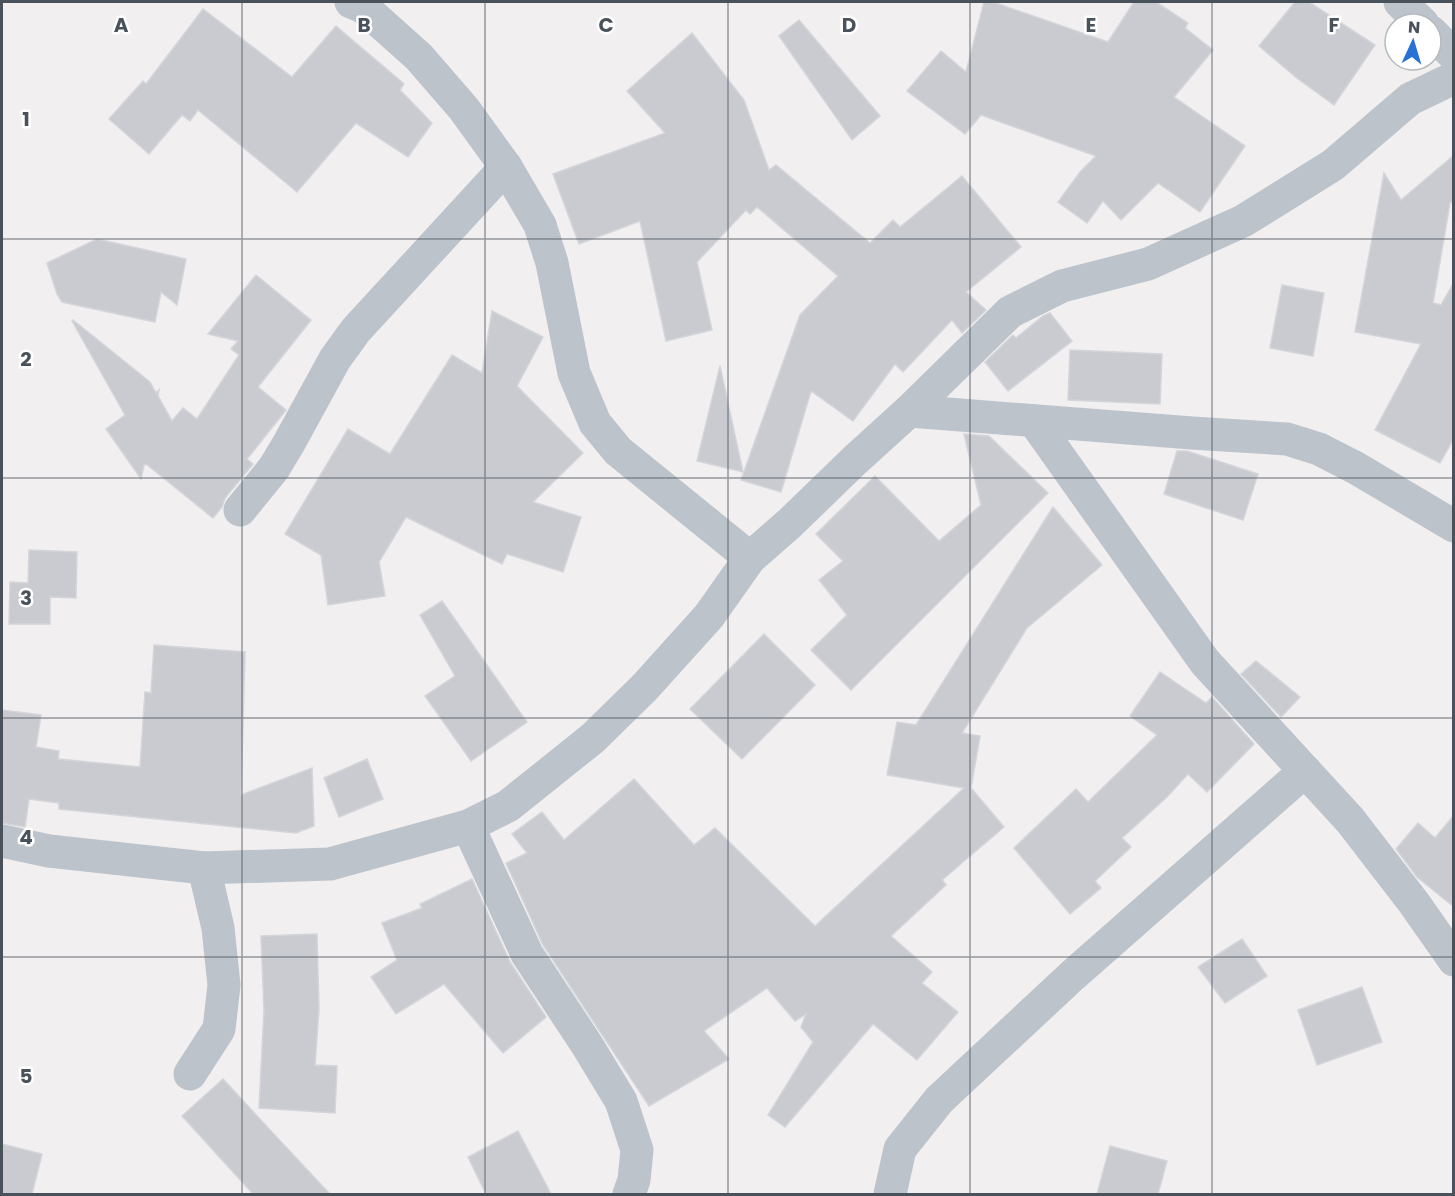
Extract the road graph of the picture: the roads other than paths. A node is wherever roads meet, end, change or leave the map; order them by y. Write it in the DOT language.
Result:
graph roads {
  1 [pos="351,2"];
  2 [pos="1443,44"];
  3 [pos="1454,55"];
  4 [pos="1454,78"];
  5 [pos="506,167"];
  6 [pos="909,411"];
  7 [pos="1034,421"];
  8 [pos="240,510"];
  9 [pos="1454,526"];
  10 [pos="750,558"];
  11 [pos="1305,771"];
  12 [pos="468,826"];
  13 [pos="2,841"];
  14 [pos="204,868"];
  15 [pos="1454,960"];
  16 [pos="190,1074"];
  17 [pos="629,1194"];
  18 [pos="890,1194"];
  1 -- 5 [label="street"];
  2 -- 3 [label="street"];
  4 -- 6 [label="street"];
  5 -- 8 [label="street"];
  5 -- 10 [label="street"];
  6 -- 7 [label="street"];
  6 -- 10 [label="street"];
  7 -- 9 [label="street"];
  7 -- 11 [label="street"];
  10 -- 12 [label="street"];
  11 -- 15 [label="street"];
  11 -- 18 [label="street"];
  12 -- 14 [label="street"];
  12 -- 17 [label="street"];
  13 -- 14 [label="street"];
  14 -- 16 [label="street"];
}
